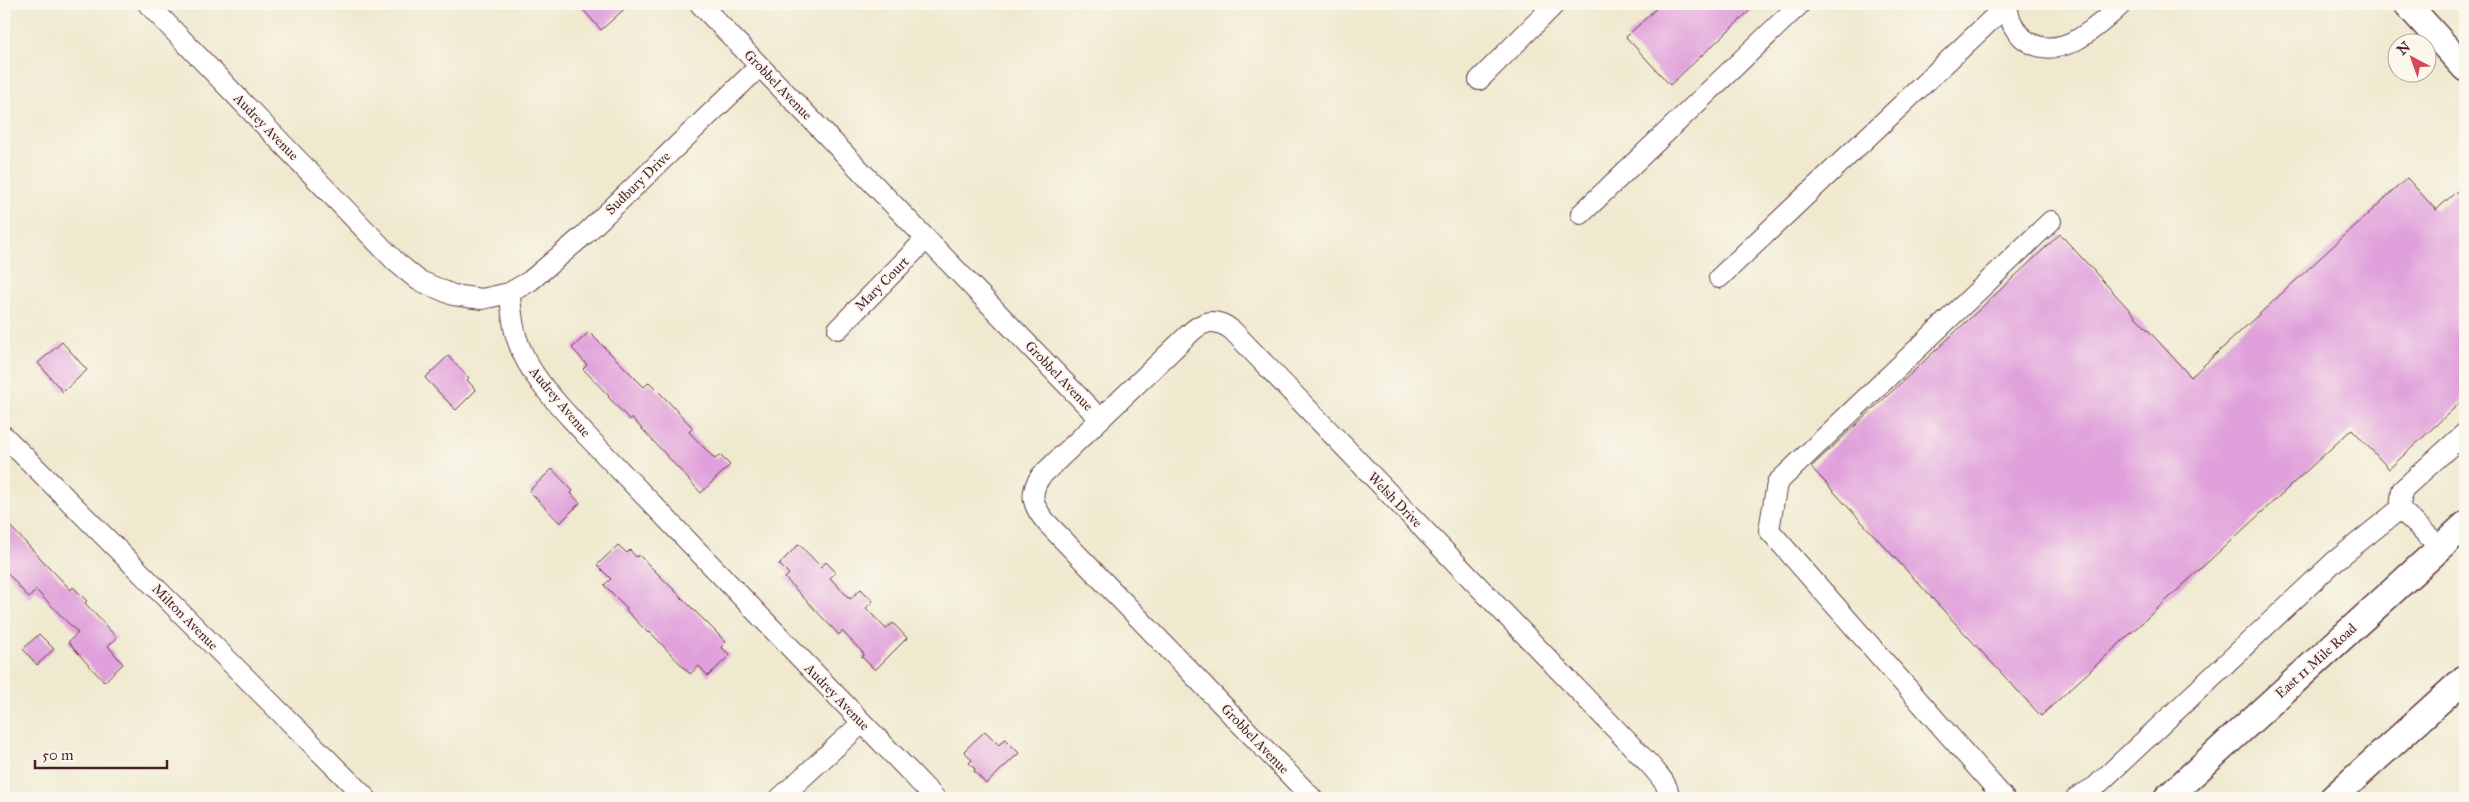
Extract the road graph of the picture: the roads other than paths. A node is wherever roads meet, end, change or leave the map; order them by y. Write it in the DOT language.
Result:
graph roads {
  1 [pos="148,4"];
  2 [pos="700,4"];
  3 [pos="1555,4"];
  4 [pos="1800,4"];
  5 [pos="2007,4"];
  6 [pos="2122,4"];
  7 [pos="2407,4"];
  8 [pos="760,66"];
  9 [pos="2465,68"];
  10 [pos="1479,80"];
  11 [pos="1581,214"];
  12 [pos="2051,221"];
  13 [pos="926,239"];
  14 [pos="1719,278"];
  15 [pos="509,293"];
  16 [pos="838,328"];
  17 [pos="1100,419"];
  18 [pos="2465,433"];
  19 [pos="4,436"];
  20 [pos="2400,509"];
  21 [pos="2465,525"];
  22 [pos="2440,548"];
  23 [pos="2461,689"];
  24 [pos="862,723"];
  25 [pos="366,798"];
  26 [pos="780,798"];
  27 [pos="935,798"];
  28 [pos="1312,798"];
  29 [pos="1669,798"];
  30 [pos="2004,798"];
  31 [pos="2076,798"];
  32 [pos="2167,798"];
  33 [pos="2333,798"];
  1 -- 15 [label="street, Audrey Avenue"];
  2 -- 8 [label="street, Grobbel Avenue"];
  3 -- 10 [label="street"];
  4 -- 11 [label="street"];
  5 -- 6 [label="street"];
  5 -- 14 [label="street"];
  7 -- 9 [label="main road"];
  8 -- 13 [label="street, Grobbel Avenue"];
  8 -- 15 [label="street, Sudbury Drive"];
  12 -- 30 [label="street"];
  13 -- 16 [label="street, Mary Court"];
  13 -- 17 [label="street, Grobbel Avenue"];
  15 -- 24 [label="street, Audrey Avenue"];
  17 -- 28 [label="street, Grobbel Avenue"];
  17 -- 29 [label="street, Welsh Drive"];
  18 -- 20 [label="street"];
  19 -- 25 [label="street, Milton Avenue"];
  20 -- 22 [label="street"];
  20 -- 31 [label="street"];
  21 -- 22 [label="main road, East 11 Mile Road"];
  22 -- 32 [label="main road, East 11 Mile Road"];
  23 -- 33 [label="main road"];
  24 -- 26 [label="street"];
  24 -- 27 [label="street, Audrey Avenue"];
}
